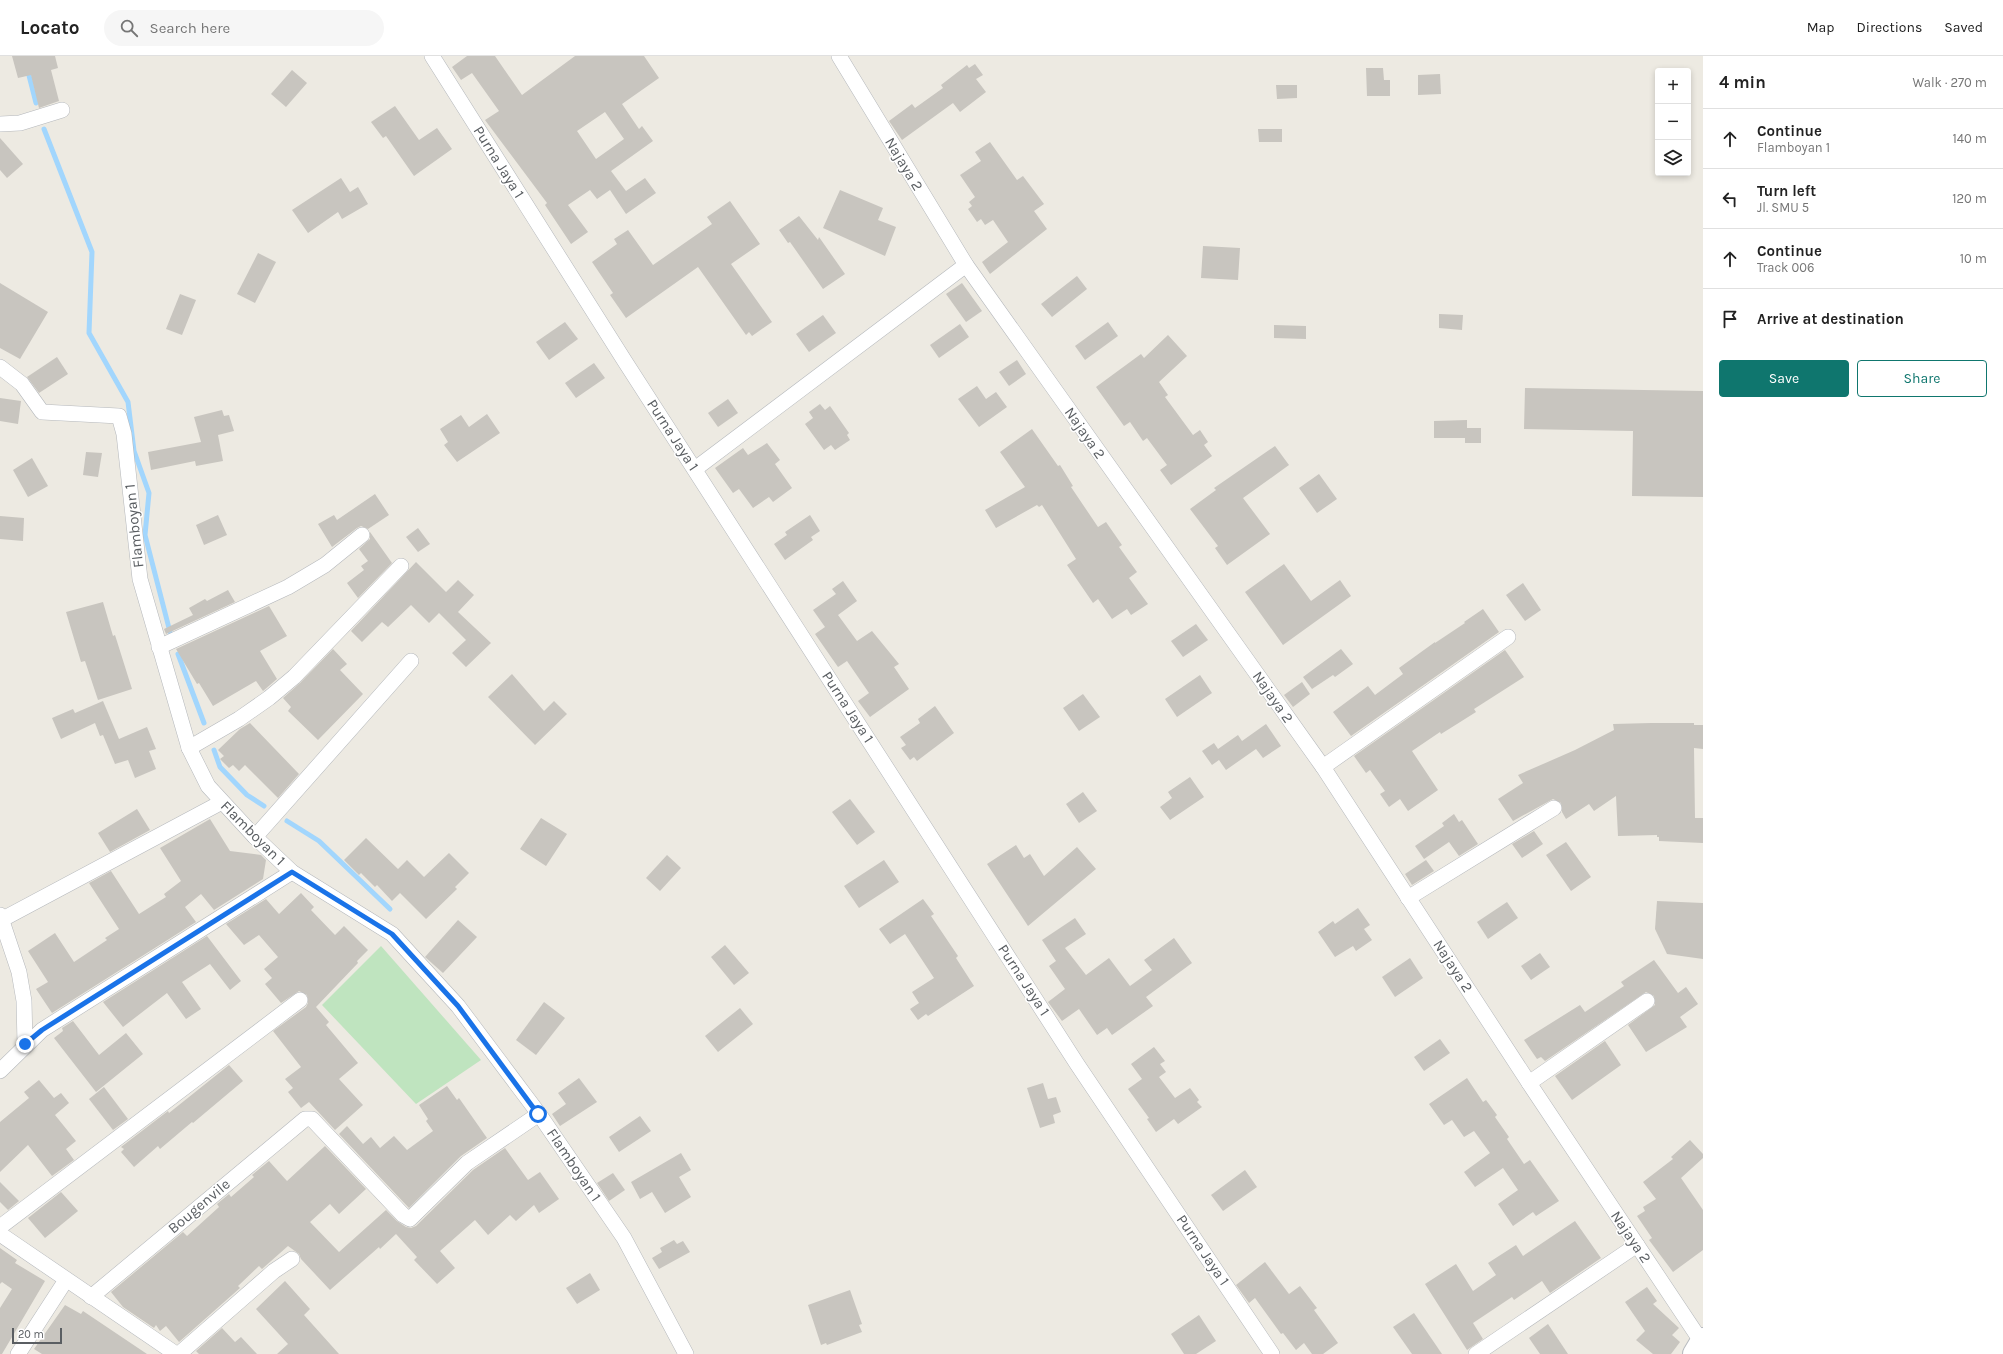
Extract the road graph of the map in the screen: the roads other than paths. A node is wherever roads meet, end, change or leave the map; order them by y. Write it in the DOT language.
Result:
graph roads {
  1 [pos="432,56"];
  2 [pos="839,56"];
  3 [pos="62,110"];
  4 [pos="0,124"];
  5 [pos="966,265"];
  6 [pos="0,367"];
  7 [pos="695,468"];
  8 [pos="362,536"];
  9 [pos="401,566"];
  10 [pos="1508,637"];
  11 [pos="159,647"];
  12 [pos="411,661"];
  13 [pos="189,748"];
  14 [pos="1323,767"];
  15 [pos="222,802"];
  16 [pos="1554,808"];
  17 [pos="255,837"];
  18 [pos="292,872"];
  19 [pos="1408,898"];
  20 [pos="8,915"];
  21 [pos="300,1000"];
  22 [pos="1647,1001"];
  23 [pos="27,1043"];
  24 [pos="0,1071"];
  25 [pos="1529,1083"];
  26 [pos="538,1114"];
  27 [pos="0,1227"];
  28 [pos="0,1234"];
  29 [pos="1637,1245"];
  30 [pos="292,1259"];
  31 [pos="66,1280"];
  32 [pos="91,1297"];
  33 [pos="1700,1345"];
  34 [pos="157,1349"];
  35 [pos="18,1354"];
  36 [pos="177,1354"];
  37 [pos="686,1354"];
  38 [pos="1272,1354"];
  39 [pos="1476,1354"];
  1 -- 7 [label="street, Purna Jaya 1"];
  2 -- 5 [label="street, Najaya 2"];
  3 -- 4 [label="street"];
  5 -- 7 [label="street"];
  5 -- 14 [label="street, Najaya 2"];
  6 -- 11 [label="street, Flamboyan 1"];
  7 -- 38 [label="street, Purna Jaya 1"];
  8 -- 11 [label="street"];
  9 -- 13 [label="street"];
  10 -- 14 [label="street"];
  11 -- 13 [label="street, Flamboyan 1"];
  12 -- 17 [label="street"];
  13 -- 15 [label="street, Flamboyan 1"];
  14 -- 19 [label="street, Najaya 2"];
  15 -- 17 [label="street, Flamboyan 1"];
  15 -- 20 [label="street"];
  16 -- 19 [label="street"];
  17 -- 18 [label="street, Flamboyan 1"];
  18 -- 23 [label="street"];
  18 -- 26 [label="street, Flamboyan 1"];
  19 -- 25 [label="street, Najaya 2"];
  20 -- 23 [label="street"];
  21 -- 27 [label="street"];
  22 -- 25 [label="street"];
  23 -- 24 [label="street"];
  25 -- 29 [label="street, Najaya 2"];
  26 -- 32 [label="street, Bougenvile"];
  26 -- 37 [label="street, Flamboyan 1"];
  28 -- 31 [label="street"];
  29 -- 33 [label="street, Najaya 2"];
  29 -- 39 [label="street"];
  30 -- 36 [label="street"];
  31 -- 32 [label="street"];
  31 -- 35 [label="street"];
  32 -- 34 [label="street"];
  34 -- 36 [label="street"];
}
